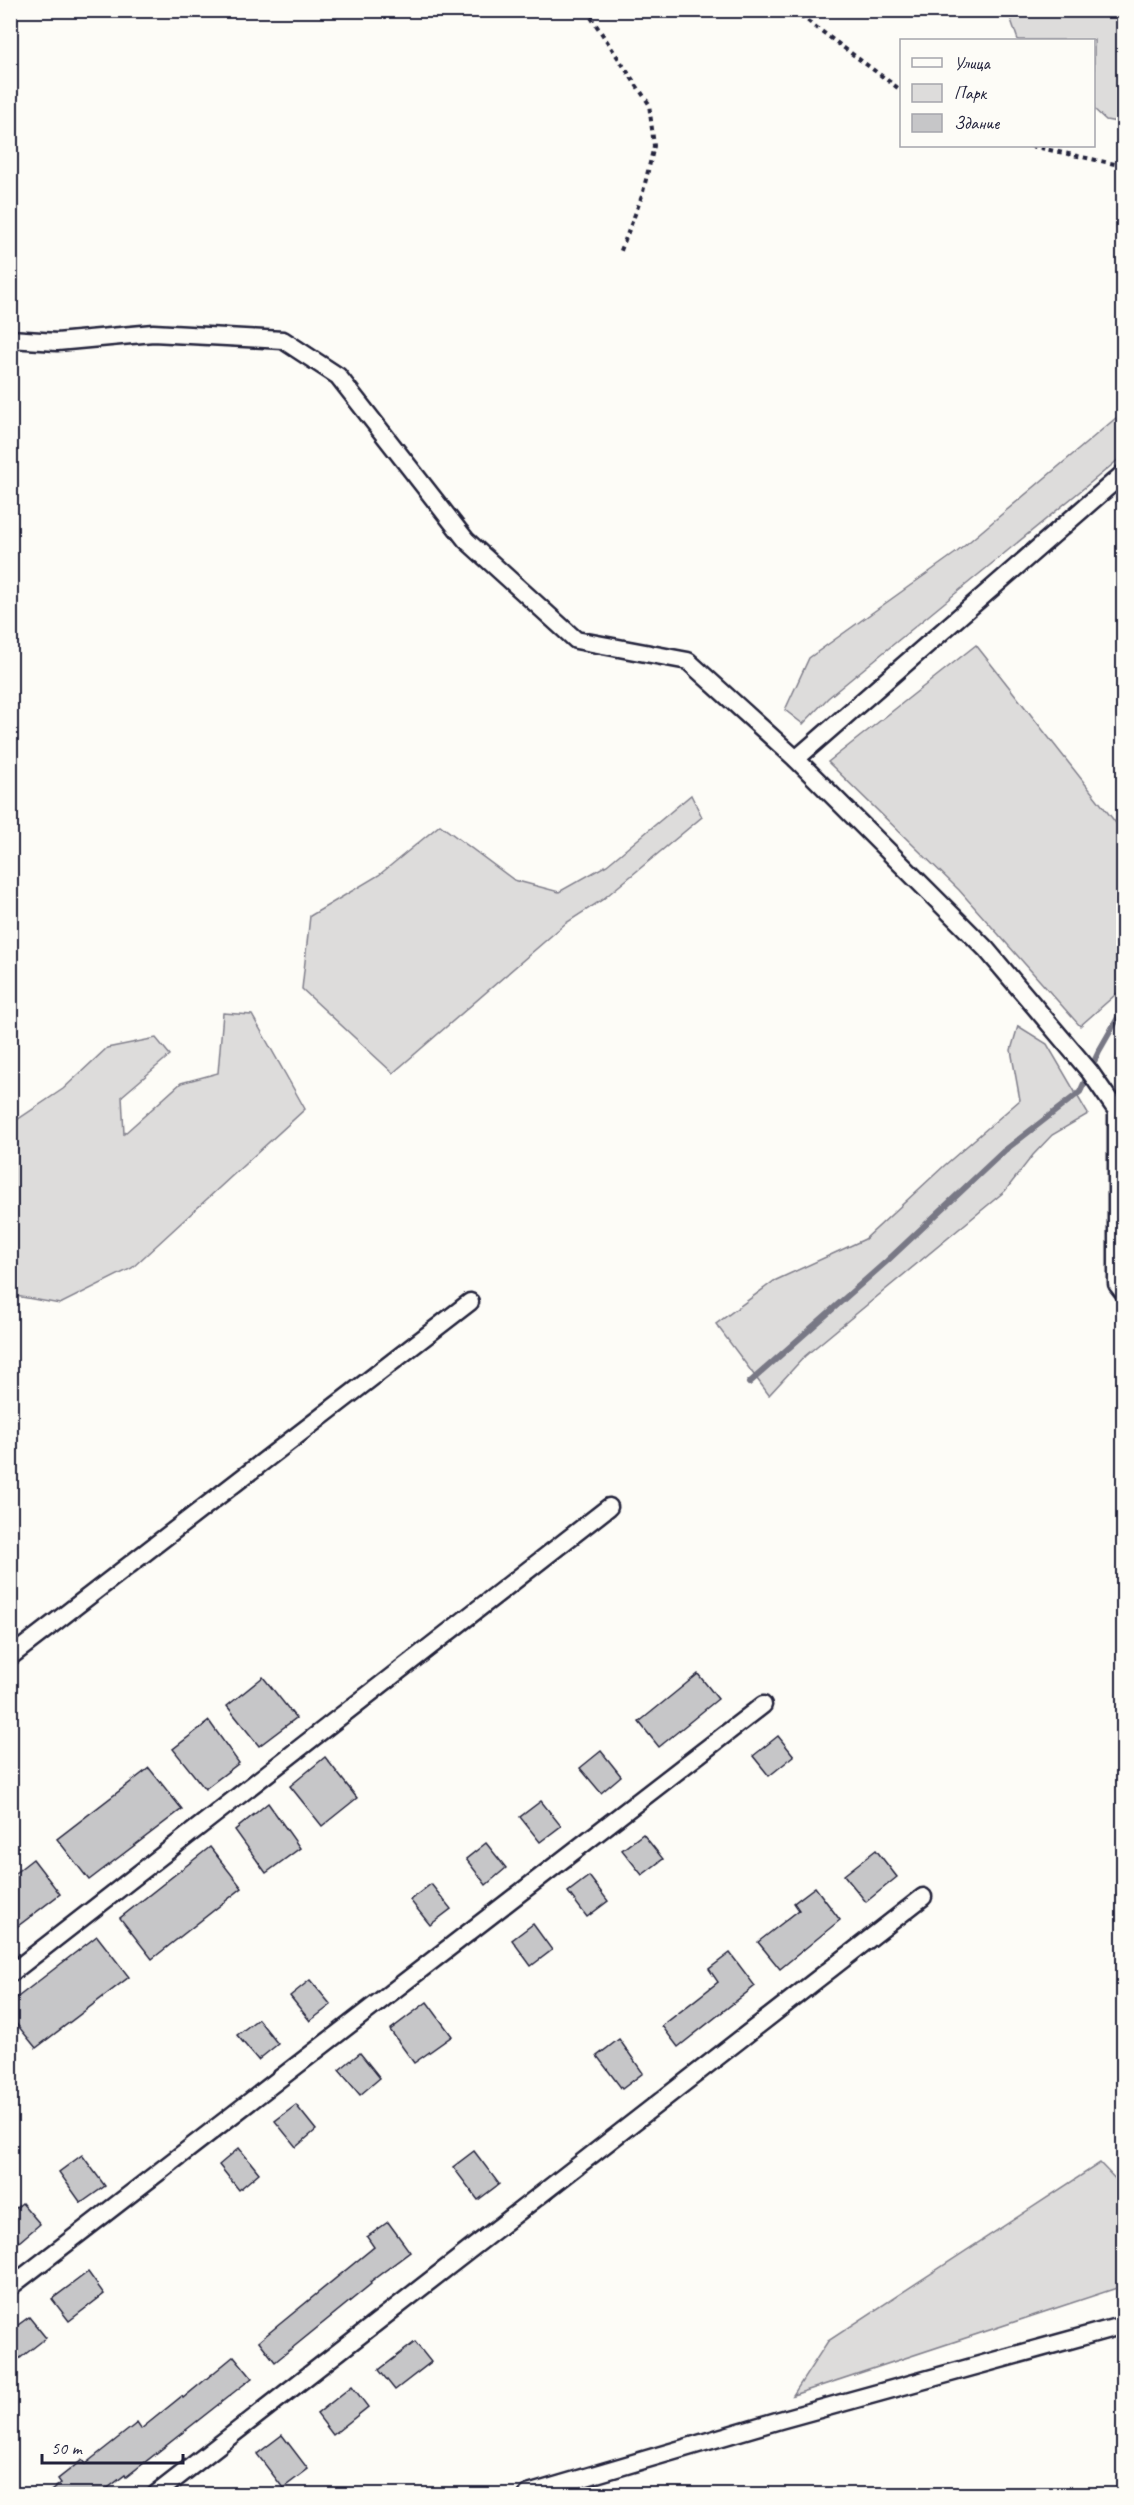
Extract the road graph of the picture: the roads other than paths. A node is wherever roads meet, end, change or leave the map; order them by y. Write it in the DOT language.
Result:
graph roads {
  1 [pos="10,339"];
  2 [pos="1124,473"];
  3 [pos="796,759"];
  4 [pos="1124,1293"];
  5 [pos="470,1302"];
  6 [pos="609,1507"];
  7 [pos="10,1657"];
  8 [pos="763,1705"];
  9 [pos="923,1897"];
  10 [pos="10,1974"];
  11 [pos="10,2287"];
  12 [pos="1124,2325"];
  13 [pos="156,2494"];
  14 [pos="528,2494"];
  1 -- 3 [label="street"];
  2 -- 3 [label="street"];
  3 -- 4 [label="street"];
  5 -- 7 [label="street"];
  6 -- 10 [label="street"];
  8 -- 11 [label="street"];
  9 -- 13 [label="street"];
  12 -- 14 [label="street"];
}
